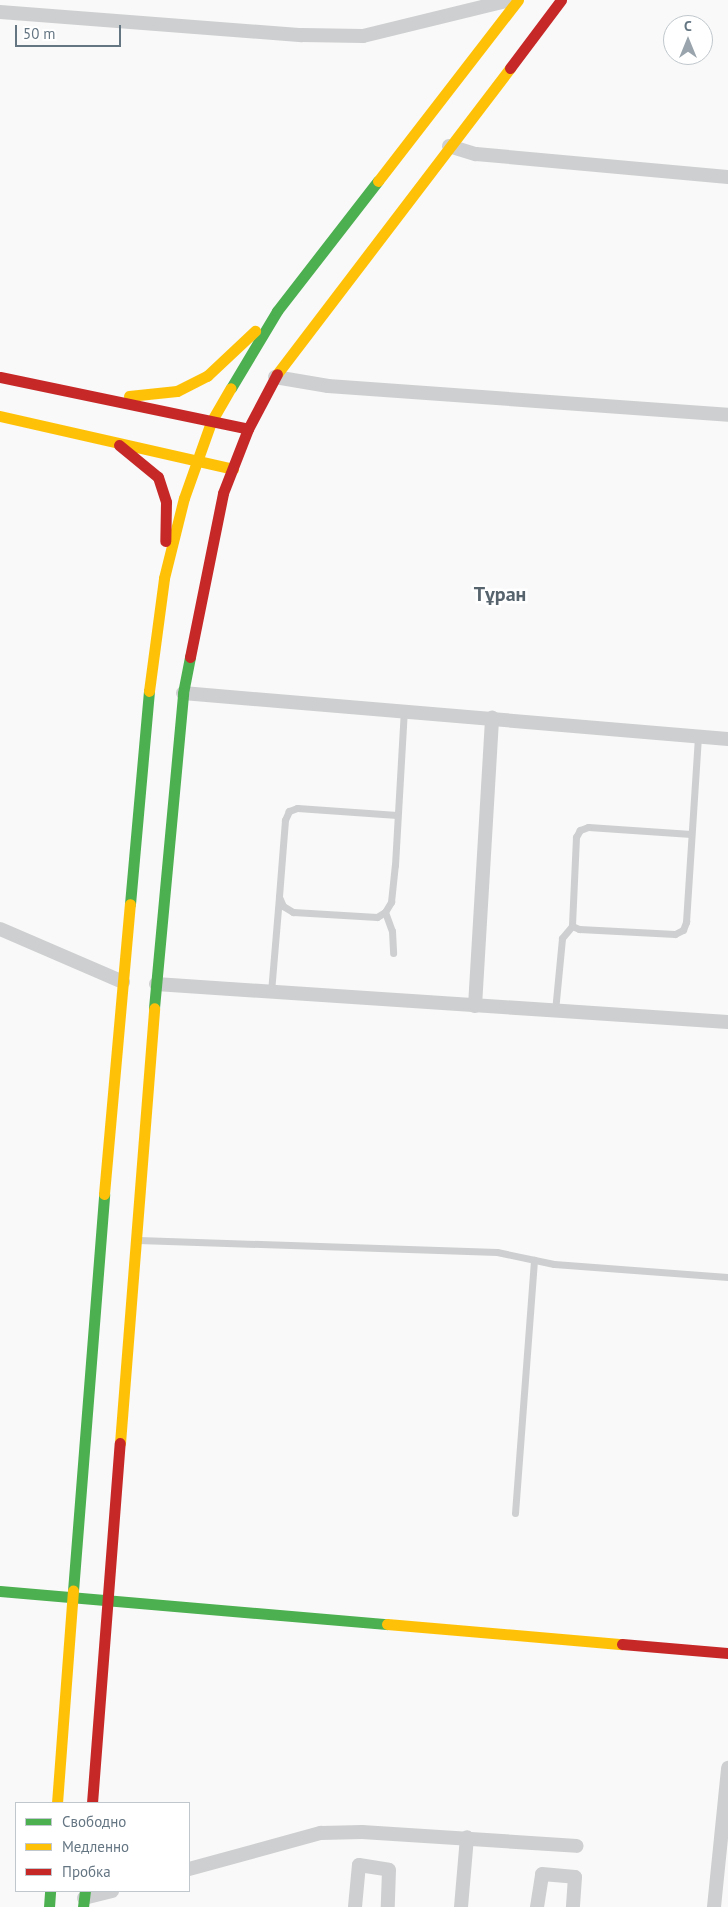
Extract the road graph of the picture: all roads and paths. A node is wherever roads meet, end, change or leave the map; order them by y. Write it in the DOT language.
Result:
graph roads {
  1 [pos="511,0"];
  2 [pos="518,0"];
  3 [pos="561,0"];
  4 [pos="0,12"];
  5 [pos="449,146"];
  6 [pos="728,176"];
  7 [pos="277,311"];
  8 [pos="275,376"];
  9 [pos="0,377"];
  10 [pos="86,394"];
  11 [pos="728,414"];
  12 [pos="0,416"];
  13 [pos="210,422"];
  14 [pos="248,429"];
  15 [pos="111,439"];
  16 [pos="195,460"];
  17 [pos="233,469"];
  18 [pos="164,578"];
  19 [pos="184,693"];
  20 [pos="404,710"];
  21 [pos="492,717"];
  22 [pos="698,736"];
  23 [pos="728,739"];
  24 [pos="397,815"];
  25 [pos="692,834"];
  26 [pos="279,897"];
  27 [pos="385,912"];
  28 [pos="572,926"];
  29 [pos="0,929"];
  30 [pos="393,953"];
  31 [pos="123,982"];
  32 [pos="156,984"];
  33 [pos="271,992"];
  34 [pos="475,1006"];
  35 [pos="556,1011"];
  36 [pos="728,1022"];
  37 [pos="138,1240"];
  38 [pos="534,1260"];
  39 [pos="728,1277"];
  40 [pos="515,1513"];
  41 [pos="77,1562"];
  42 [pos="0,1591"];
  43 [pos="40,1594"];
  44 [pos="74,1596"];
  45 [pos="110,1599"];
  46 [pos="72,1628"];
  47 [pos="728,1653"];
  48 [pos="728,1768"];
  49 [pos="57,1802"];
  50 [pos="92,1802"];
  51 [pos="467,1837"];
  52 [pos="577,1846"];
  53 [pos="190,1870"];
  54 [pos="50,1892"];
  55 [pos="108,1892"];
  56 [pos="84,1899"];
  57 [pos="49,1907"];
  58 [pos="354,1907"];
  59 [pos="388,1907"];
  60 [pos="461,1907"];
  61 [pos="537,1907"];
  62 [pos="573,1907"];
  63 [pos="714,1907"];
  1 -- 4 [label="street"];
  2 -- 7 [label="street"];
  3 -- 5 [label="street"];
  5 -- 6 [label="street"];
  5 -- 8 [label="street"];
  7 -- 10 [label="street"];
  7 -- 13 [label="street"];
  8 -- 11 [label="street"];
  8 -- 14 [label="street"];
  9 -- 10 [label="street"];
  10 -- 13 [label="street"];
  12 -- 15 [label="street"];
  13 -- 14 [label="street"];
  13 -- 16 [label="street"];
  14 -- 17 [label="street"];
  15 -- 16 [label="street"];
  15 -- 18 [label="street"];
  16 -- 17 [label="street"];
  16 -- 18 [label="street"];
  17 -- 19 [label="street"];
  18 -- 31 [label="street"];
  19 -- 20 [label="street"];
  19 -- 32 [label="street"];
  20 -- 21 [label="street"];
  20 -- 24 [label="lane"];
  21 -- 22 [label="street"];
  21 -- 34 [label="street"];
  22 -- 23 [label="street"];
  22 -- 25 [label="lane"];
  24 -- 26 [label="lane"];
  24 -- 27 [label="lane"];
  25 -- 28 [label="lane"];
  25 -- 28 [label="lane"];
  26 -- 27 [label="lane"];
  26 -- 33 [label="lane"];
  27 -- 30 [label="lane"];
  28 -- 35 [label="lane"];
  29 -- 31 [label="street"];
  31 -- 41 [label="street"];
  32 -- 33 [label="street"];
  32 -- 37 [label="street"];
  33 -- 34 [label="street"];
  34 -- 35 [label="street"];
  35 -- 36 [label="street"];
  37 -- 38 [label="lane"];
  37 -- 45 [label="street"];
  38 -- 39 [label="lane"];
  38 -- 40 [label="lane"];
  41 -- 43 [label="street"];
  41 -- 44 [label="street"];
  42 -- 43 [label="street"];
  43 -- 44 [label="street"];
  43 -- 46 [label="street"];
  44 -- 45 [label="street"];
  44 -- 46 [label="street"];
  45 -- 47 [label="street"];
  45 -- 50 [label="street"];
  46 -- 49 [label="street"];
  48 -- 63 [label="street"];
  51 -- 52 [label="street"];
  51 -- 53 [label="street"];
  51 -- 60 [label="street"];
  54 -- 57 [label="street"];
  55 -- 56 [label="street"];
  58 -- 59 [label="street"];
  61 -- 62 [label="street"];
}
